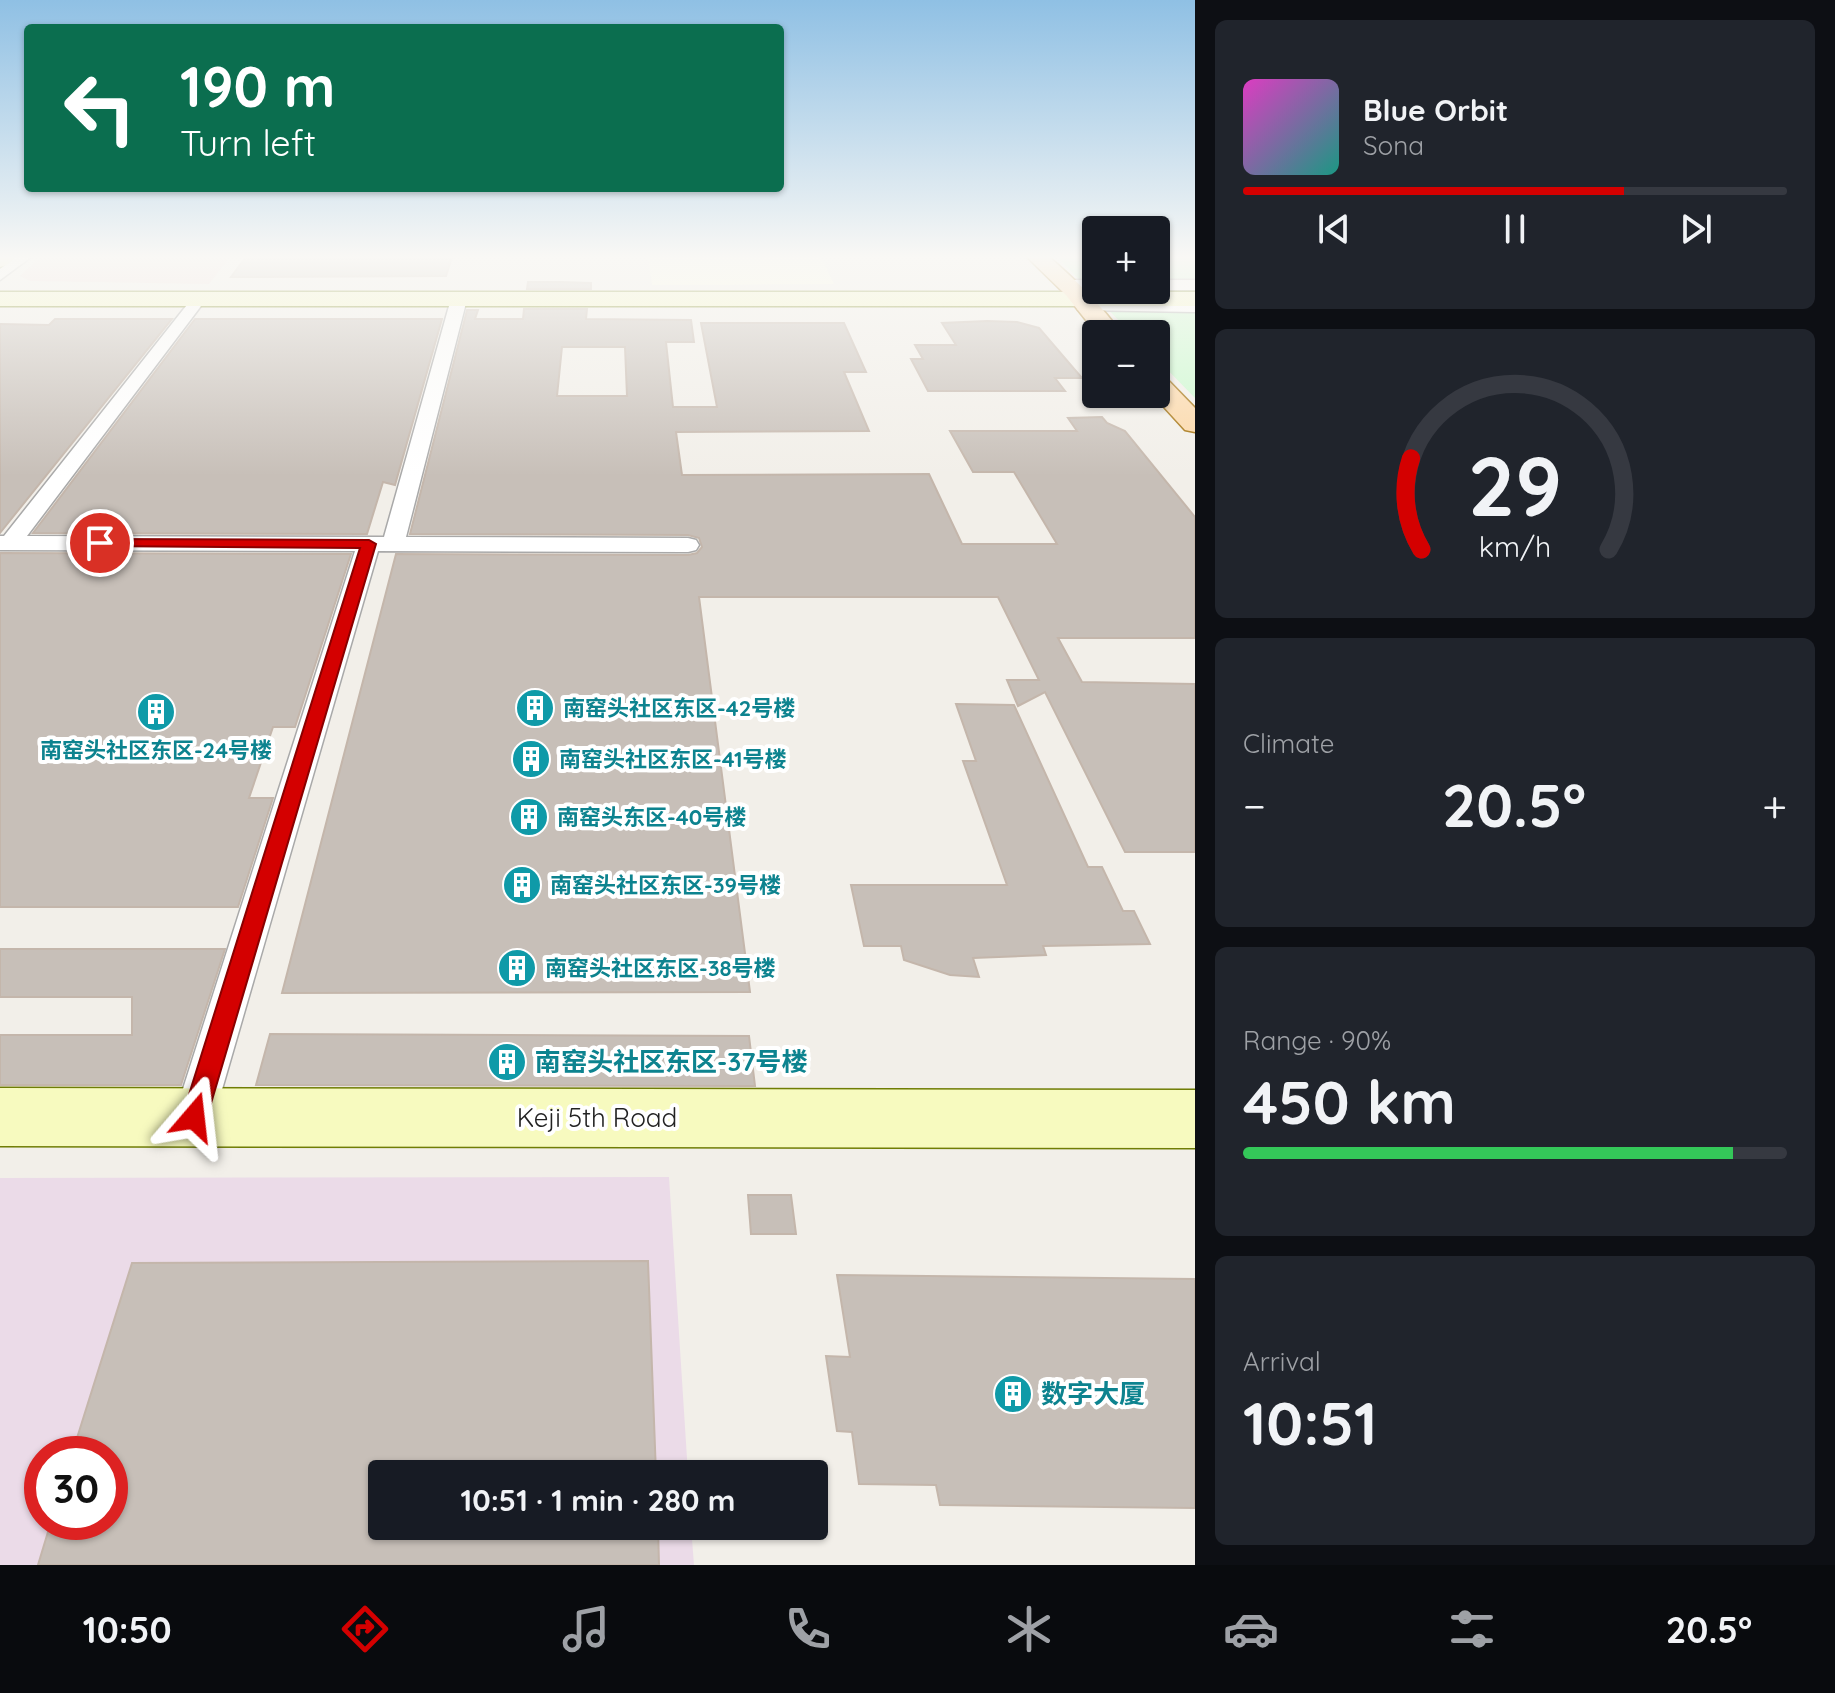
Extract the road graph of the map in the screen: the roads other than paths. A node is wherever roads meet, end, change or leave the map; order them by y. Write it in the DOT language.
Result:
graph roads {
  1 [pos="174,330"];
  2 [pos="449,330"];
  3 [pos="1170,398"];
  4 [pos="1195,424"];
  5 [pos="5,543"];
  6 [pos="381,544"];
  7 [pos="688,545"];
  8 [pos="0,1117"];
  9 [pos="194,1117"];
  10 [pos="1195,1119"];
  1 -- 5 [label="street"];
  2 -- 6 [label="street"];
  3 -- 4 [label="main road"];
  5 -- 6 [label="street"];
  6 -- 7 [label="street"];
  6 -- 9 [label="street"];
  8 -- 9 [label="street, Keji 5th Road"];
  9 -- 10 [label="street, Keji 5th Road"];
}
